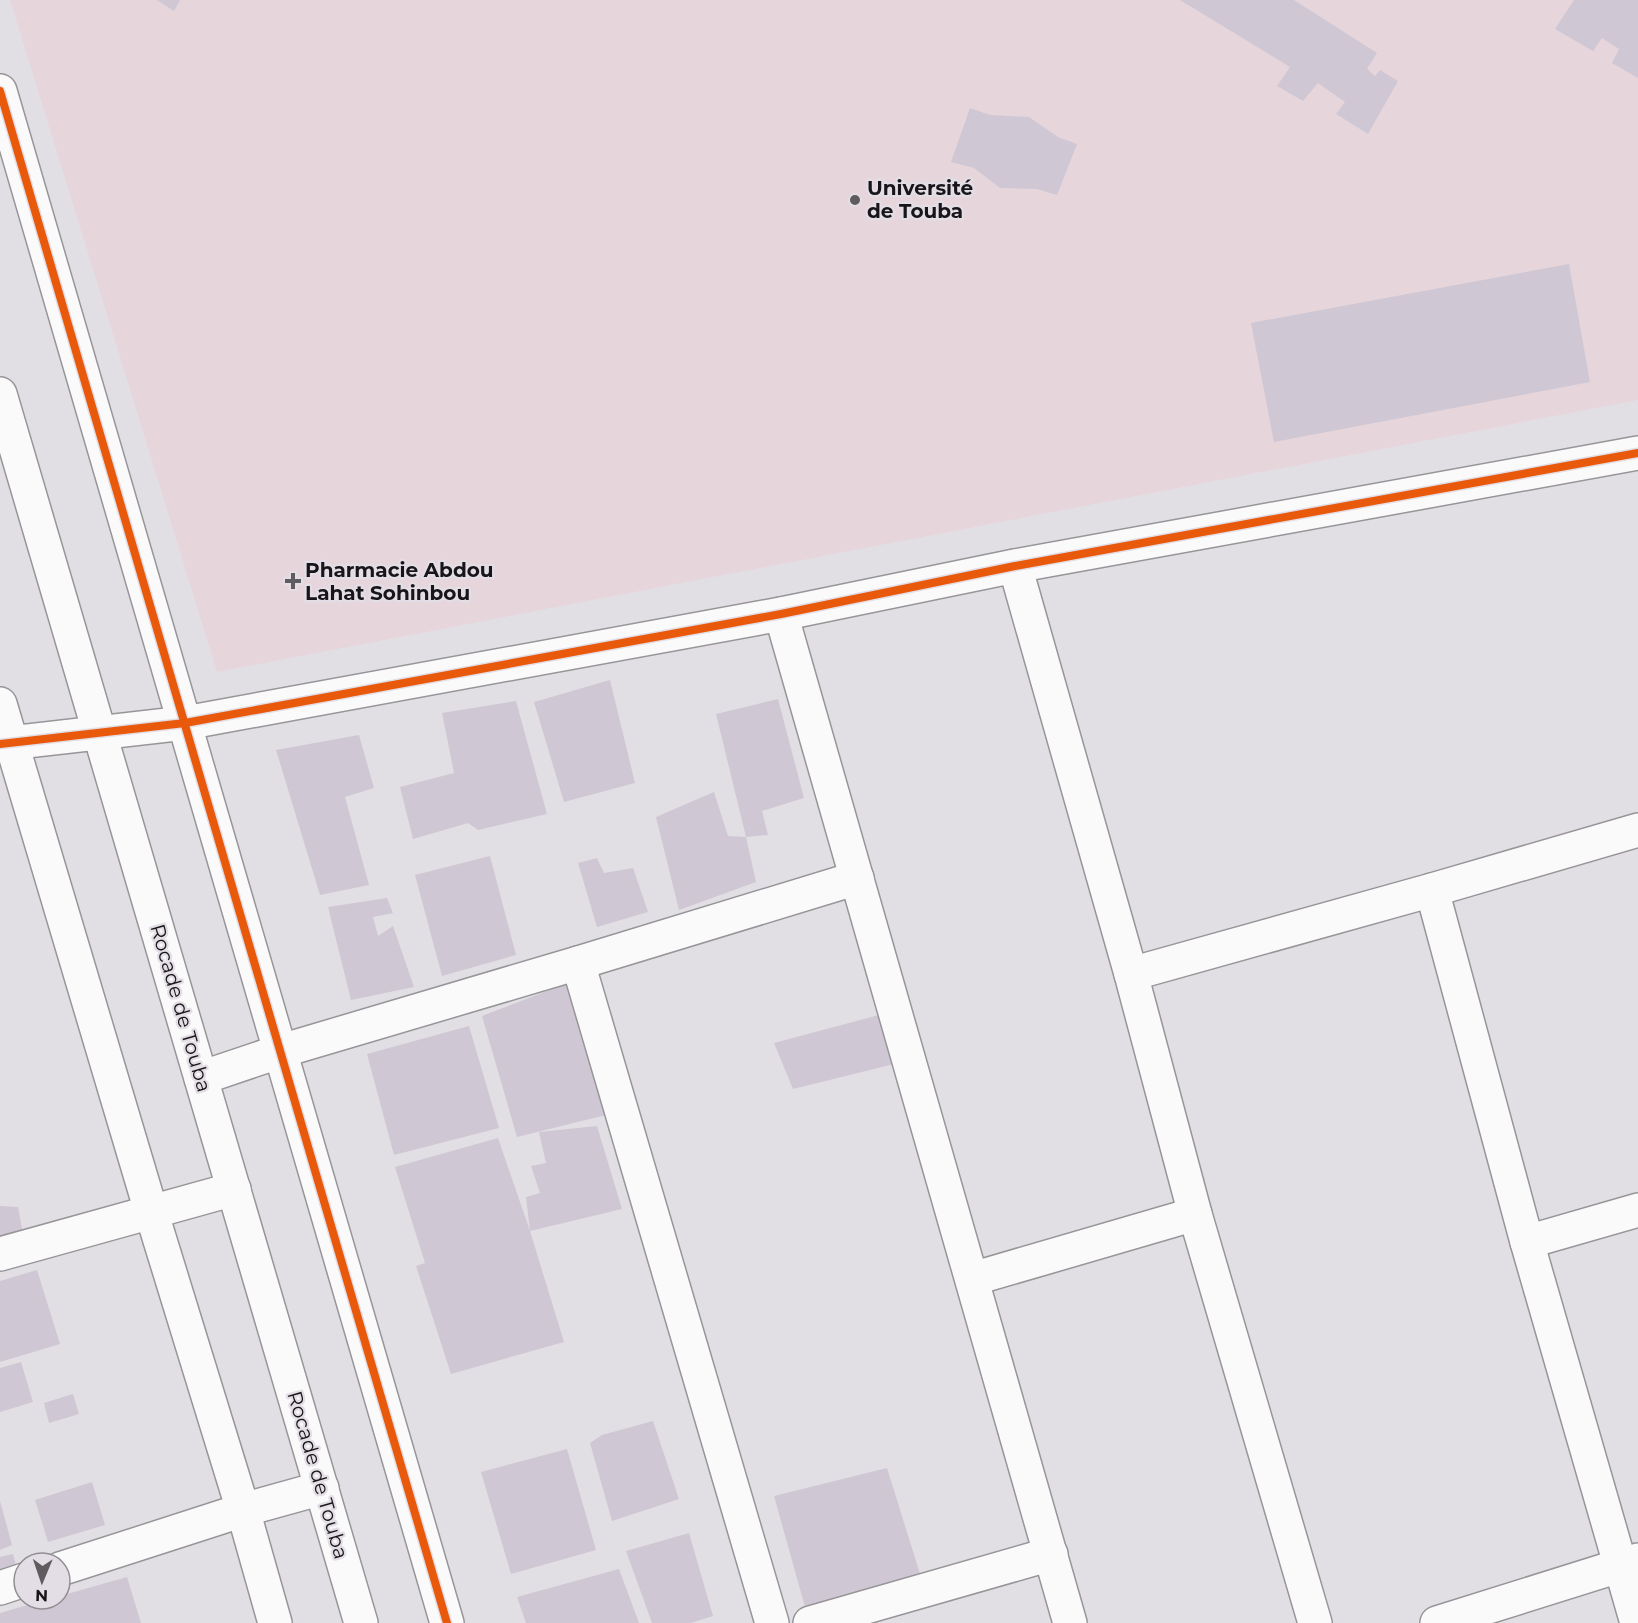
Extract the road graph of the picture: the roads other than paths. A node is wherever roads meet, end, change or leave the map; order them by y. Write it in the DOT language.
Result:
graph roads {
  1 [pos="0,91"];
  2 [pos="0,394"];
  3 [pos="1638,453"];
  4 [pos="1015,566"];
  5 [pos="781,614"];
  6 [pos="0,704"];
  7 [pos="185,723"];
  8 [pos="100,732"];
  9 [pos="6,743"];
  10 [pos="1638,830"];
  11 [pos="857,878"];
  12 [pos="1432,890"];
  13 [pos="578,963"];
  14 [pos="1131,974"];
  15 [pos="281,1051"];
  16 [pos="201,1078"];
  17 [pos="234,1189"];
  18 [pos="1638,1210"];
  19 [pos="151,1211"];
  20 [pos="1195,1214"];
  21 [pos="1527,1242"];
  22 [pos="0,1254"];
  23 [pos="972,1279"];
  24 [pos="322,1488"];
  25 [pos="243,1510"];
  26 [pos="1051,1554"];
  27 [pos="1629,1563"];
  28 [pos="72,1565"];
  29 [pos="275,1623"];
  30 [pos="361,1623"];
  31 [pos="447,1623"];
  32 [pos="772,1623"];
  33 [pos="810,1623"];
  34 [pos="1070,1623"];
  35 [pos="1315,1623"];
  36 [pos="1437,1623"];
  37 [pos="1637,1623"];
  1 -- 7 [label="street"];
  2 -- 8 [label="street, Rocade de Touba"];
  3 -- 4 [label="street"];
  4 -- 5 [label="street"];
  4 -- 14 [label="street"];
  5 -- 7 [label="street"];
  5 -- 11 [label="street"];
  6 -- 9 [label="street"];
  7 -- 8 [label="street"];
  7 -- 15 [label="street"];
  8 -- 9 [label="street"];
  8 -- 16 [label="street, Rocade de Touba"];
  9 -- 19 [label="street"];
  10 -- 12 [label="street"];
  11 -- 13 [label="street"];
  11 -- 23 [label="street"];
  12 -- 14 [label="street"];
  12 -- 21 [label="street"];
  13 -- 15 [label="street"];
  13 -- 32 [label="street"];
  14 -- 20 [label="street"];
  15 -- 16 [label="street"];
  15 -- 31 [label="street"];
  16 -- 17 [label="street, Rocade de Touba"];
  17 -- 19 [label="street"];
  17 -- 24 [label="street, Rocade de Touba"];
  18 -- 21 [label="street"];
  19 -- 22 [label="street"];
  19 -- 25 [label="street"];
  20 -- 23 [label="street"];
  20 -- 35 [label="street"];
  21 -- 27 [label="street"];
  23 -- 26 [label="street"];
  24 -- 25 [label="street"];
  24 -- 30 [label="street, Rocade de Touba"];
  25 -- 28 [label="street"];
  25 -- 29 [label="street"];
  26 -- 33 [label="street"];
  26 -- 34 [label="street"];
  27 -- 36 [label="street"];
  27 -- 37 [label="street"];
}
